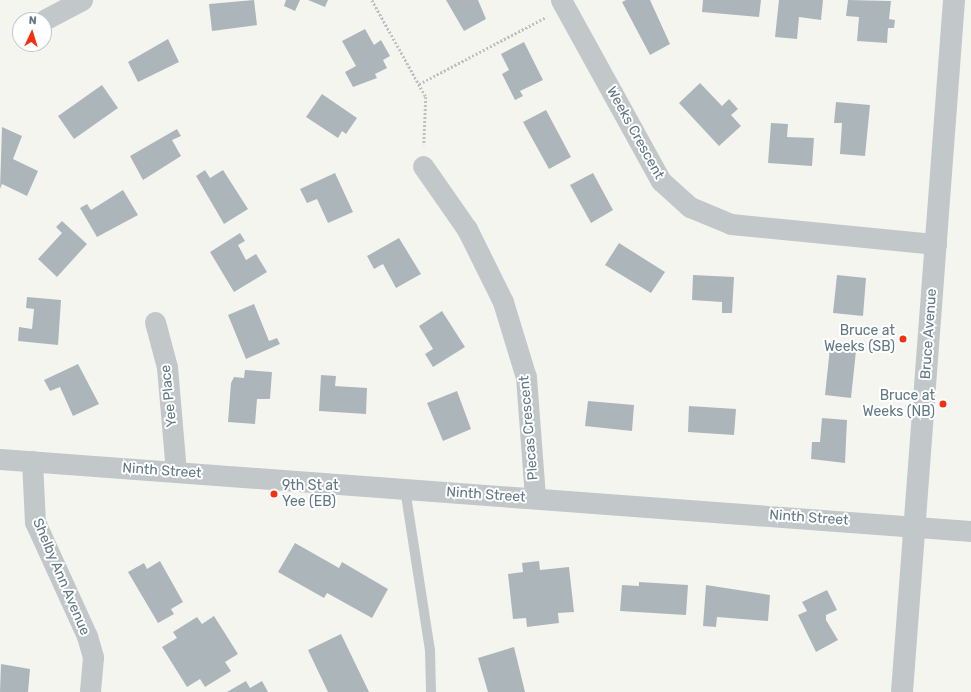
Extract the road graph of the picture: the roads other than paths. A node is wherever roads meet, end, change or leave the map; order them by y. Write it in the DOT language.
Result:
graph roads {
  1 [pos="82,0"];
  2 [pos="954,0"];
  3 [pos="563,3"];
  4 [pos="52,16"];
  5 [pos="423,166"];
  6 [pos="936,244"];
  7 [pos="155,322"];
  8 [pos="0,459"];
  9 [pos="32,461"];
  10 [pos="176,471"];
  11 [pos="405,489"];
  12 [pos="535,498"];
  13 [pos="914,527"];
  14 [pos="971,531"];
  15 [pos="90,692"];
  16 [pos="431,692"];
  17 [pos="902,692"];
  1 -- 4 [label="street"];
  2 -- 6 [label="street, Bruce Avenue"];
  3 -- 6 [label="street, Weeks Crescent"];
  5 -- 12 [label="street, Plecas Crescent"];
  6 -- 13 [label="street, Bruce Avenue"];
  7 -- 10 [label="street, Yee Place"];
  8 -- 9 [label="street, Ninth Street"];
  9 -- 10 [label="street, Ninth Street"];
  9 -- 15 [label="street, Shelby Ann Avenue"];
  10 -- 11 [label="street, Ninth Street"];
  11 -- 12 [label="street, Ninth Street"];
  11 -- 16 [label="lane"];
  12 -- 13 [label="street, Ninth Street"];
  13 -- 14 [label="street, Ninth Street"];
  13 -- 17 [label="street, Bruce Avenue"];
}
